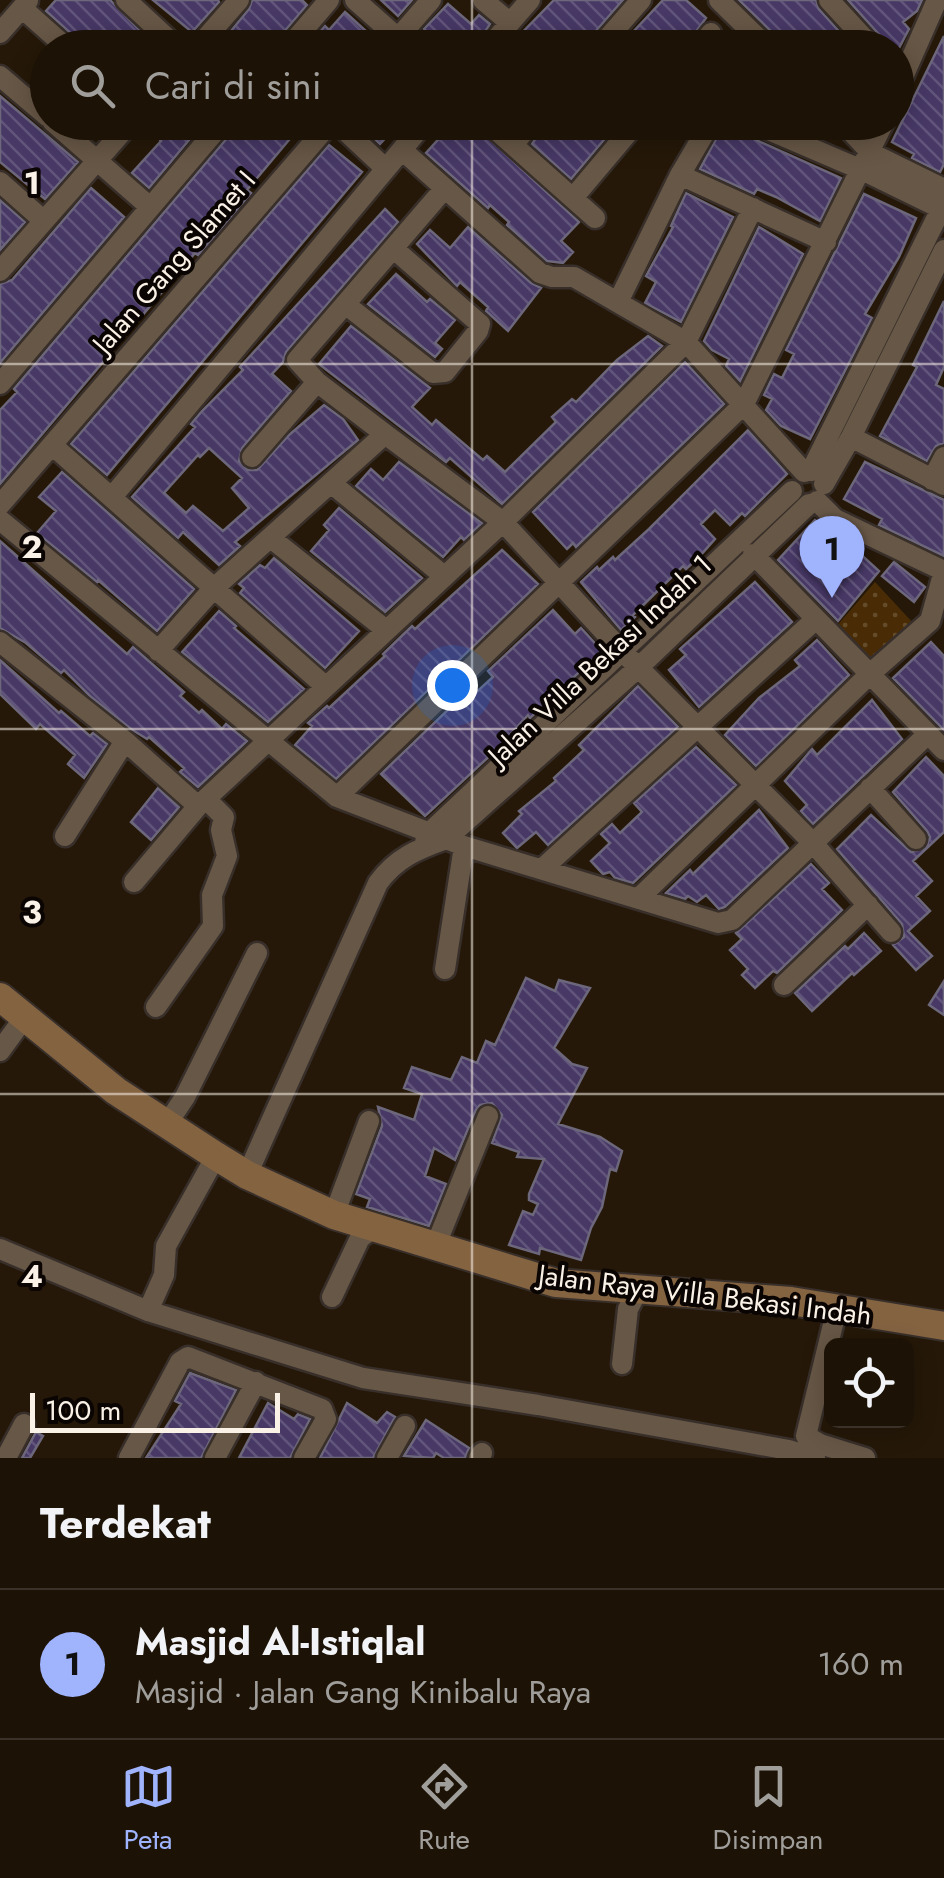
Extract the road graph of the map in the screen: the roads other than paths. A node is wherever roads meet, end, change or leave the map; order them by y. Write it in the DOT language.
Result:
graph roads {
  1 [pos="126,0"];
  2 [pos="239,0"];
  3 [pos="329,0"];
  4 [pos="355,0"];
  5 [pos="431,0"];
  6 [pos="483,0"];
  7 [pos="530,0"];
  8 [pos="641,0"];
  9 [pos="719,0"];
  10 [pos="829,0"];
  11 [pos="937,0"];
  12 [pos="26,4"];
  13 [pos="509,22"];
  14 [pos="50,30"];
  15 [pos="158,30"];
  16 [pos="213,30"];
  17 [pos="303,30"];
  18 [pos="382,30"];
  19 [pos="405,30"];
  20 [pos="503,30"];
  21 [pos="615,30"];
  22 [pos="748,30"];
  23 [pos="856,30"];
  24 [pos="0,32"];
  25 [pos="914,50"];
  26 [pos="0,76"];
  27 [pos="30,102"];
  28 [pos="73,140"];
  29 [pos="115,140"];
  30 [pos="208,140"];
  31 [pos="315,140"];
  32 [pos="355,140"];
  33 [pos="410,140"];
  34 [pos="507,140"];
  35 [pos="517,140"];
  36 [pos="622,140"];
  37 [pos="700,140"];
  38 [pos="804,140"];
  39 [pos="854,140"];
  40 [pos="876,140"];
  41 [pos="513,145"];
  42 [pos="402,150"];
  43 [pos="97,161"];
  44 [pos="867,161"];
  45 [pos="386,169"];
  46 [pos="680,175"];
  47 [pos="0,182"];
  48 [pos="445,188"];
  49 [pos="573,198"];
  50 [pos="943,203"];
  51 [pos="150,207"];
  52 [pos="753,208"];
  53 [pos="595,218"];
  54 [pos="44,221"];
  55 [pos="826,242"];
  56 [pos="394,249"];
  57 [pos="944,250"];
  58 [pos="0,271"];
  59 [pos="620,300"];
  60 [pos="345,304"];
  61 [pos="686,342"];
  62 [pos="318,382"];
  63 [pos="0,384"];
  64 [pos="744,404"];
  65 [pos="385,434"];
  66 [pos="851,437"];
  67 [pos="52,445"];
  68 [pos="252,457"];
  69 [pos="944,457"];
  70 [pos="938,482"];
  71 [pos="331,483"];
  72 [pos="810,487"];
  73 [pos="112,497"];
  74 [pos="0,505"];
  75 [pos="0,520"];
  76 [pos="503,522"];
  77 [pos="272,538"];
  78 [pos="753,554"];
  79 [pos="944,572"];
  80 [pos="444,576"];
  81 [pos="560,583"];
  82 [pos="214,590"];
  83 [pos="816,619"];
  84 [pos="937,629"];
  85 [pos="386,630"];
  86 [pos="0,642"];
  87 [pos="158,651"];
  88 [pos="622,651"];
  89 [pos="639,667"];
  90 [pos="870,673"];
  91 [pos="325,686"];
  92 [pos="698,727"];
  93 [pos="928,734"];
  94 [pos="268,738"];
  95 [pos="125,741"];
  96 [pos="944,750"];
  97 [pos="755,784"];
  98 [pos="870,788"];
  99 [pos="337,798"];
  100 [pos="202,802"];
  101 [pos="65,836"];
  102 [pos="916,839"];
  103 [pos="440,841"];
  104 [pos="812,842"];
  105 [pos="542,870"];
  106 [pos="134,882"];
  107 [pos="639,898"];
  108 [pos="868,904"];
  109 [pos="892,932"];
  110 [pos="257,952"];
  111 [pos="445,970"];
  112 [pos="784,986"];
  113 [pos="0,998"];
  114 [pos="156,1007"];
  115 [pos="24,1018"];
  116 [pos="0,1051"];
  117 [pos="488,1116"];
  118 [pos="369,1121"];
  119 [pos="167,1124"];
  120 [pos="216,1156"];
  121 [pos="246,1175"];
  122 [pos="334,1215"];
  123 [pos="376,1228"];
  124 [pos="434,1247"];
  125 [pos="0,1249"];
  126 [pos="638,1290"];
  127 [pos="332,1297"];
  128 [pos="836,1308"];
  129 [pos="148,1311"];
  130 [pos="944,1326"];
  131 [pos="622,1364"];
  132 [pos="256,1382"];
  133 [pos="24,1424"];
  134 [pos="404,1426"];
  135 [pos="806,1429"];
  136 [pos="789,1450"];
  137 [pos="6,1458"];
  138 [pos="128,1458"];
  139 [pos="215,1458"];
  140 [pos="304,1458"];
  141 [pos="388,1458"];
  142 [pos="815,1458"];
  143 [pos="866,1458"];
  1 -- 15 [label="street"];
  2 -- 16 [label="street"];
  3 -- 17 [label="street"];
  4 -- 18 [label="street"];
  5 -- 19 [label="street"];
  6 -- 13 [label="street"];
  7 -- 13 [label="street"];
  8 -- 21 [label="street"];
  9 -- 22 [label="street"];
  10 -- 23 [label="street"];
  11 -- 25 [label="street"];
  12 -- 14 [label="street"];
  12 -- 24 [label="street"];
  13 -- 20 [label="street"];
  26 -- 27 [label="street"];
  28 -- 43 [label="street"];
  29 -- 43 [label="street"];
  30 -- 51 [label="street"];
  31 -- 67 [label="street, Jalan Gang Slamet I"];
  32 -- 45 [label="street, Jalan Gang Slamet I"];
  33 -- 42 [label="street"];
  34 -- 41 [label="street"];
  35 -- 41 [label="street"];
  36 -- 49 [label="street"];
  37 -- 46 [label="street"];
  38 -- 44 [label="street"];
  39 -- 44 [label="street"];
  40 -- 44 [label="street"];
  41 -- 49 [label="street"];
  42 -- 45 [label="street"];
  42 -- 48 [label="street"];
  43 -- 51 [label="street"];
  43 -- 54 [label="street"];
  44 -- 50 [label="street"];
  44 -- 55 [label="street"];
  45 -- 73 [label="street"];
  46 -- 52 [label="street"];
  46 -- 59 [label="street"];
  47 -- 54 [label="street"];
  48 -- 56 [label="street"];
  48 -- 59 [label="street"];
  49 -- 53 [label="street"];
  50 -- 72 [label="street, Jalan Villa Bekasi Indah 1"];
  51 -- 63 [label="street"];
  52 -- 55 [label="street"];
  52 -- 61 [label="street"];
  54 -- 58 [label="street"];
  55 -- 64 [label="street"];
  56 -- 60 [label="street"];
  56 -- 60 [label="street"];
  57 -- 66 [label="street, Jalan Villa Bekasi Indah 1"];
  59 -- 61 [label="street"];
  60 -- 62 [label="street"];
  61 -- 64 [label="street"];
  61 -- 76 [label="street"];
  62 -- 65 [label="street"];
  62 -- 68 [label="street"];
  64 -- 72 [label="street"];
  64 -- 81 [label="street"];
  65 -- 71 [label="street"];
  65 -- 76 [label="street"];
  66 -- 70 [label="street"];
  66 -- 72 [label="street, Jalan Villa Bekasi Indah 1"];
  67 -- 73 [label="street"];
  67 -- 74 [label="street, Jalan Gang Slamet I"];
  69 -- 70 [label="street"];
  71 -- 77 [label="street"];
  71 -- 80 [label="street"];
  72 -- 78 [label="street, Jalan Villa Bekasi Indah 1"];
  72 -- 79 [label="street"];
  72 -- 88 [label="street, Jalan Villa Bekasi Indah 1"];
  73 -- 82 [label="street"];
  75 -- 87 [label="street"];
  76 -- 80 [label="street"];
  76 -- 81 [label="street"];
  77 -- 82 [label="street"];
  77 -- 85 [label="street"];
  78 -- 83 [label="street"];
  78 -- 89 [label="street, Jalan Villa Bekasi Indah 1"];
  79 -- 84 [label="street"];
  80 -- 85 [label="street"];
  81 -- 88 [label="street"];
  81 -- 99 [label="street"];
  82 -- 87 [label="street"];
  82 -- 91 [label="street"];
  83 -- 90 [label="street"];
  83 -- 92 [label="street"];
  84 -- 90 [label="street"];
  85 -- 91 [label="street"];
  86 -- 95 [label="street"];
  87 -- 94 [label="street"];
  88 -- 89 [label="street"];
  88 -- 103 [label="street, Jalan Villa Bekasi Indah 1"];
  89 -- 92 [label="street"];
  89 -- 103 [label="street, Jalan Villa Bekasi Indah 1"];
  90 -- 93 [label="street"];
  90 -- 97 [label="street"];
  91 -- 94 [label="street"];
  92 -- 97 [label="street"];
  92 -- 105 [label="street"];
  93 -- 96 [label="street"];
  93 -- 98 [label="street"];
  94 -- 99 [label="street"];
  94 -- 100 [label="street"];
  95 -- 100 [label="street"];
  95 -- 101 [label="street"];
  97 -- 104 [label="street"];
  97 -- 107 [label="street"];
  98 -- 102 [label="street"];
  98 -- 104 [label="street"];
  99 -- 103 [label="street"];
  100 -- 106 [label="street"];
  100 -- 114 [label="street"];
  103 -- 105 [label="street"];
  103 -- 111 [label="street"];
  103 -- 121 [label="street, Jalan Villa Bekasi Indah 1"];
  104 -- 107 [label="street"];
  104 -- 108 [label="street"];
  105 -- 107 [label="street"];
  108 -- 109 [label="street"];
  108 -- 112 [label="street"];
  110 -- 119 [label="street"];
  113 -- 115 [label="main road, Jalan Raya Villa Bekasi Indah"];
  115 -- 116 [label="street"];
  115 -- 119 [label="main road, Jalan Raya Villa Bekasi Indah"];
  117 -- 124 [label="street"];
  118 -- 122 [label="street"];
  119 -- 120 [label="main road, Jalan Raya Villa Bekasi Indah"];
  120 -- 121 [label="main road, Jalan Raya Villa Bekasi Indah"];
  120 -- 129 [label="street"];
  121 -- 122 [label="main road, Jalan Raya Villa Bekasi Indah"];
  122 -- 123 [label="main road, Jalan Raya Villa Bekasi Indah"];
  123 -- 124 [label="main road, Jalan Raya Villa Bekasi Indah"];
  123 -- 127 [label="street"];
  124 -- 126 [label="main road, Jalan Raya Villa Bekasi Indah"];
  125 -- 129 [label="street"];
  126 -- 128 [label="main road, Jalan Raya Villa Bekasi Indah"];
  126 -- 131 [label="street"];
  128 -- 130 [label="main road, Jalan Raya Villa Bekasi Indah"];
  128 -- 135 [label="street"];
  129 -- 136 [label="street"];
  132 -- 138 [label="street"];
  132 -- 139 [label="street"];
  132 -- 140 [label="street"];
  133 -- 137 [label="street"];
  134 -- 141 [label="street"];
  135 -- 136 [label="street"];
  135 -- 143 [label="street"];
  136 -- 142 [label="street"];
}
